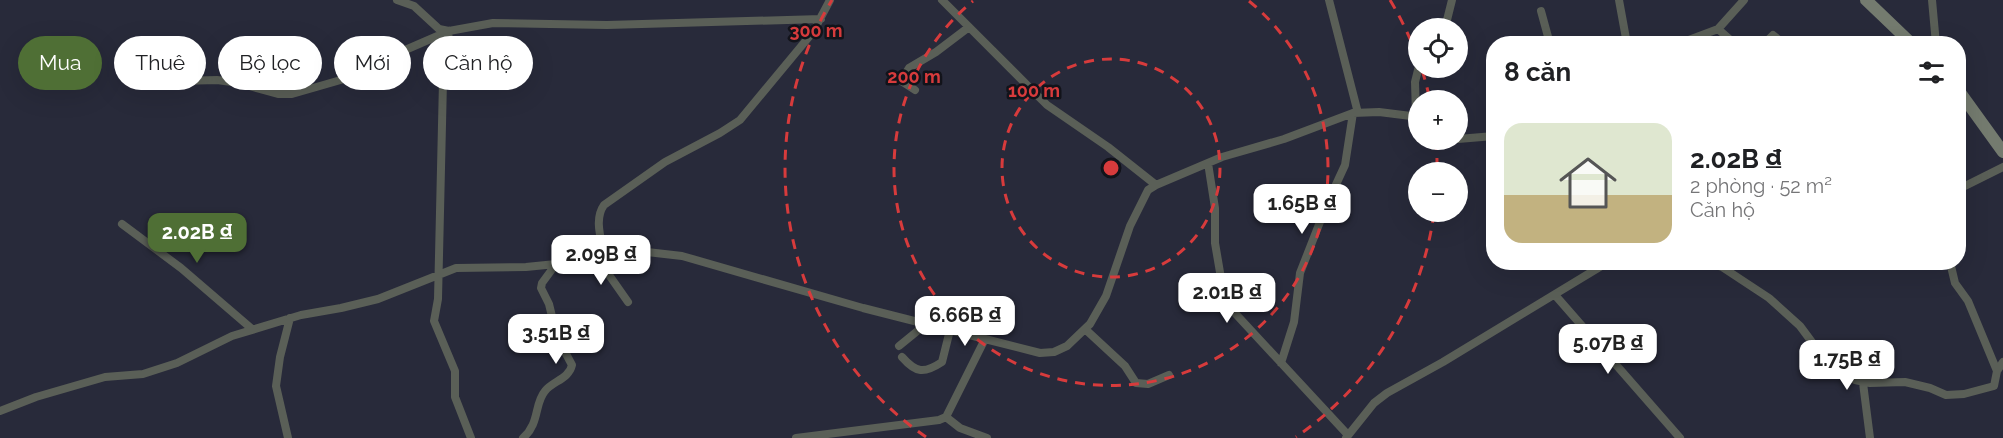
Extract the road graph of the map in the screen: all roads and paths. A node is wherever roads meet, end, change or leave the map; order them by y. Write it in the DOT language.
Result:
graph roads {
  1 [pos="397,0"];
  2 [pos="830,0"];
  3 [pos="942,0"];
  4 [pos="1329,0"];
  5 [pos="1452,0"];
  6 [pos="1619,0"];
  7 [pos="1744,0"];
  8 [pos="1866,0"];
  9 [pos="1932,0"];
  10 [pos="407,1"];
  11 [pos="1541,11"];
  12 [pos="1447,18"];
  13 [pos="821,19"];
  14 [pos="969,27"];
  15 [pos="1718,29"];
  16 [pos="449,31"];
  17 [pos="1548,36"];
  18 [pos="1626,36"];
  19 [pos="1699,36"];
  20 [pos="1726,36"];
  21 [pos="1904,36"];
  22 [pos="1935,36"];
  23 [pos="206,80"];
  24 [pos="915,90"];
  25 [pos="1966,101"];
  26 [pos="1355,113"];
  27 [pos="1408,115"];
  28 [pos="1486,137"];
  29 [pos="1468,138"];
  30 [pos="2003,152"];
  31 [pos="1208,164"];
  32 [pos="2003,167"];
  33 [pos="1156,184"];
  34 [pos="1966,186"];
  35 [pos="122,224"];
  36 [pos="599,254"];
  37 [pos="556,264"];
  38 [pos="1595,270"];
  39 [pos="1727,270"];
  40 [pos="1952,270"];
  41 [pos="438,274"];
  42 [pos="1555,295"];
  43 [pos="628,302"];
  44 [pos="291,318"];
  45 [pos="926,324"];
  46 [pos="252,329"];
  47 [pos="1085,329"];
  48 [pos="950,330"];
  49 [pos="985,339"];
  50 [pos="899,346"];
  51 [pos="902,357"];
  52 [pos="2003,362"];
  53 [pos="1281,363"];
  54 [pos="1997,371"];
  55 [pos="1169,375"];
  56 [pos="1863,383"];
  57 [pos="0,411"];
  58 [pos="946,417"];
  59 [pos="1347,436"];
  60 [pos="288,438"];
  61 [pos="471,438"];
  62 [pos="523,438"];
  63 [pos="796,438"];
  64 [pos="987,438"];
  65 [pos="1680,438"];
  66 [pos="1870,438"];
  1 -- 10 [label="street"];
  2 -- 13 [label="street"];
  3 -- 14 [label="street"];
  4 -- 26 [label="street"];
  5 -- 12 [label="street"];
  6 -- 18 [label="street"];
  7 -- 15 [label="street"];
  8 -- 21 [label="street"];
  9 -- 22 [label="street"];
  10 -- 16 [label="street"];
  11 -- 17 [label="street"];
  13 -- 16 [label="street"];
  13 -- 36 [label="street"];
  14 -- 24 [label="street"];
  14 -- 33 [label="street"];
  15 -- 19 [label="street"];
  15 -- 20 [label="street"];
  16 -- 23 [label="street"];
  16 -- 41 [label="street"];
  25 -- 30 [label="street"];
  26 -- 27 [label="street"];
  26 -- 31 [label="street"];
  26 -- 53 [label="street"];
  28 -- 29 [label="street"];
  31 -- 33 [label="street"];
  31 -- 53 [label="street"];
  32 -- 34 [label="street"];
  33 -- 47 [label="street"];
  35 -- 46 [label="street"];
  36 -- 37 [label="street"];
  36 -- 43 [label="street"];
  36 -- 45 [label="street"];
  37 -- 41 [label="street"];
  37 -- 62 [label="street"];
  38 -- 42 [label="street"];
  39 -- 56 [label="street"];
  40 -- 54 [label="street"];
  41 -- 44 [label="street"];
  41 -- 61 [label="street"];
  42 -- 59 [label="street"];
  42 -- 65 [label="street"];
  44 -- 46 [label="street"];
  44 -- 60 [label="street"];
  45 -- 48 [label="street"];
  45 -- 50 [label="street"];
  46 -- 57 [label="street"];
  47 -- 49 [label="street"];
  47 -- 55 [label="street"];
  48 -- 49 [label="street"];
  48 -- 51 [label="street"];
  49 -- 58 [label="street"];
  52 -- 54 [label="street"];
  53 -- 59 [label="street"];
  54 -- 56 [label="street"];
  56 -- 66 [label="street"];
  58 -- 63 [label="street"];
  58 -- 64 [label="street"];
}
